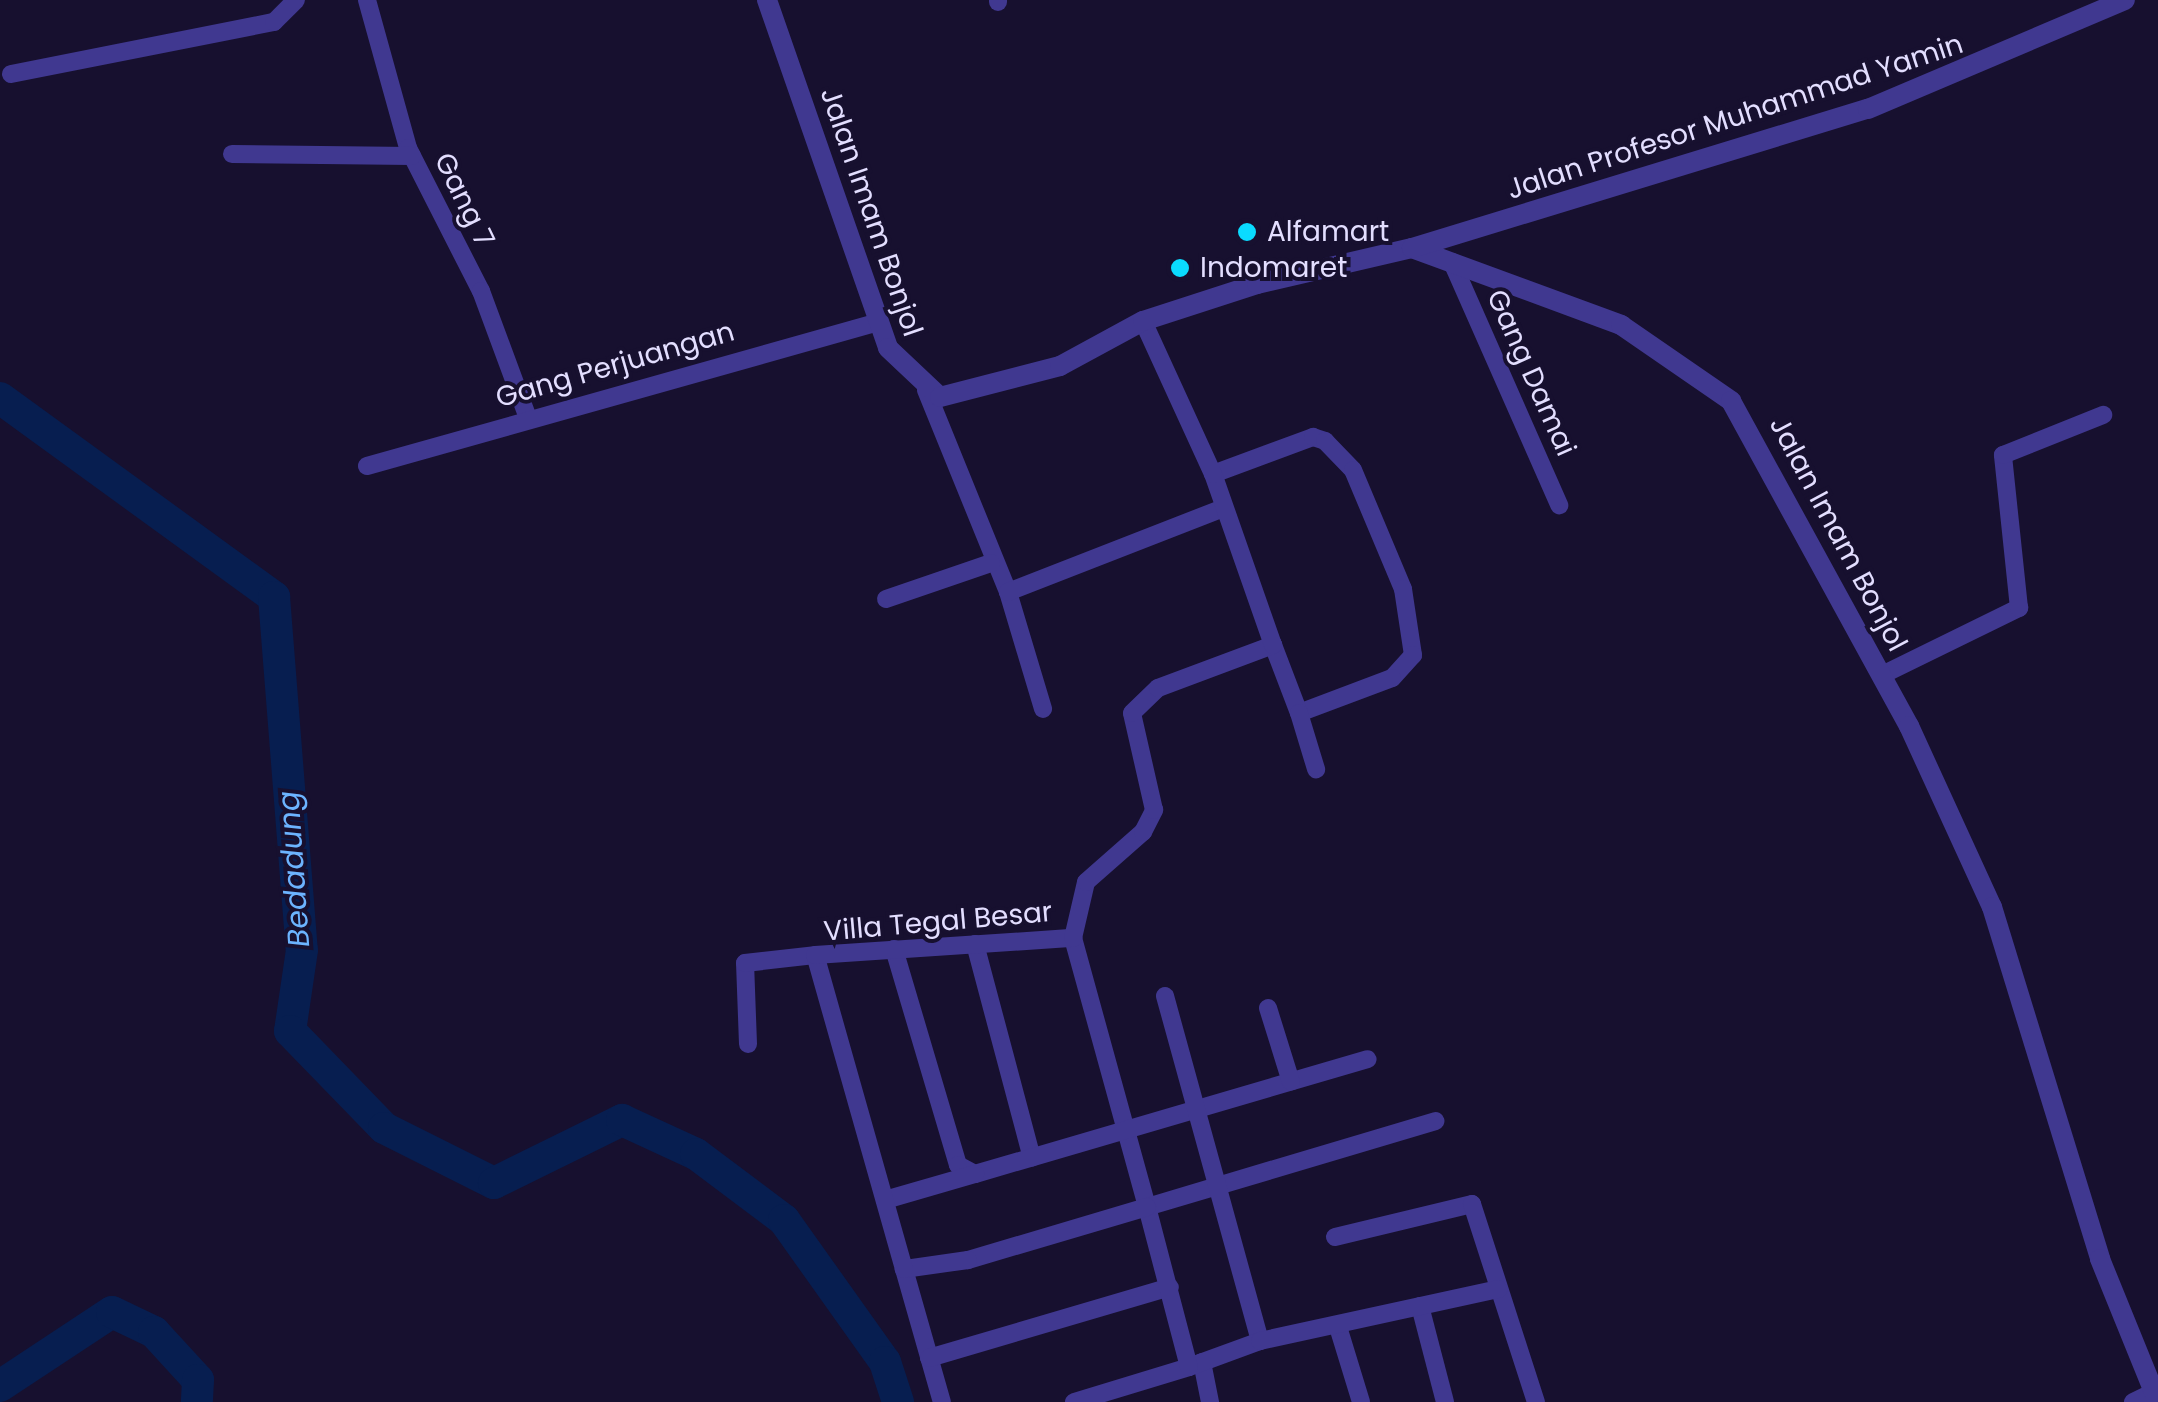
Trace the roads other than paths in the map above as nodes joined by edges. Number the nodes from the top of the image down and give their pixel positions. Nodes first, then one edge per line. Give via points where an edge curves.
1 (296, 0) edge
2 (367, 0) edge
3 (767, 0) edge
4 (2125, 0) edge
5 (11, 74) dead end
6 (232, 154) dead end
7 (412, 156) junction
8 (1412, 248) junction
9 (1452, 262) junction
10 (1143, 321) junction
11 (879, 322) junction
12 (926, 390) junction
13 (2103, 415) dead end
14 (528, 418) junction
15 (367, 466) dead end
16 (1213, 474) junction
17 (1559, 505) dead end
18 (1223, 508) junction
19 (991, 563) junction
20 (1008, 592) junction
21 (886, 599) dead end
22 (1273, 645) junction
23 (1882, 675) junction
24 (1043, 709) dead end
25 (1299, 712) junction
26 (1316, 768) dead end
27 (1073, 938) junction
28 (976, 944) junction
29 (894, 948) junction
30 (815, 955) junction
31 (1165, 996) dead end
32 (1268, 1008) dead end
33 (748, 1044) dead end
34 (1367, 1059) dead end
35 (1291, 1082) junction
36 (1198, 1110) junction
37 (1435, 1121) dead end
38 (1130, 1132) junction
39 (1032, 1158) junction
40 (975, 1174) junction
41 (1219, 1182) junction
42 (884, 1200) junction
43 (1147, 1207) junction
44 (1336, 1237) dead end
45 (904, 1269) junction
46 (1170, 1288) junction
47 (1498, 1289) junction
48 (1420, 1306) junction
49 (1339, 1330) junction
50 (1260, 1341) junction
51 (930, 1358) junction
52 (1196, 1364) junction
53 (2150, 1397) edge
54 (942, 1402) edge
55 (1074, 1402) edge
56 (1210, 1402) edge
57 (1361, 1402) edge
58 (1445, 1402) edge
59 (1536, 1402) edge

1 - 5 street via 274,22
2 - 7 street, Gang 7
3 - 11 street, Jalan Imam Bonjol
4 - 8 street, Jalan Profesor Muhammad Yamin via 1868,109
6 - 7 street
7 - 14 street, Gang 7 via 481,291
8 - 9 street, Jalan Imam Bonjol
8 - 10 street
9 - 17 street, Gang Damai
9 - 23 street, Jalan Imam Bonjol via 1620,324 1731,402
10 - 12 street via 1060,366 958,398
10 - 16 street
11 - 12 street, Jalan Imam Bonjol via 894,360
11 - 14 street, Gang Perjuangan
12 - 19 street
13 - 23 street via 2003,454 2019,608
14 - 15 street, Gang Perjuangan
16 - 18 street
16 - 25 street via 1313,437 1326,441 1353,470 1403,590 1413,637 1405,666
18 - 20 street
18 - 22 street
19 - 20 street
19 - 21 street
20 - 24 street
22 - 25 street
22 - 27 street, Villa Tegal Besar via 1141,700 1132,728 1154,810 1143,832 1086,882
23 - 53 street, Jalan Imam Bonjol via 1992,907 2100,1259
25 - 26 street
27 - 28 street, Villa Tegal Besar
27 - 38 street
28 - 29 street, Villa Tegal Besar
28 - 39 street
29 - 30 street, Villa Tegal Besar
29 - 40 street via 958,1165
30 - 33 street via 745,963
30 - 42 street, Villa Tegal Besar
31 - 36 street
32 - 35 street
34 - 35 street
35 - 36 street
36 - 38 street
36 - 41 street
37 - 41 street
38 - 39 street
38 - 43 street
39 - 40 street
40 - 42 street
41 - 43 street
41 - 50 street
42 - 45 street, Villa Tegal Besar
43 - 45 street
43 - 46 street
44 - 47 street via 1466,1201
45 - 51 street, Villa Tegal Besar
46 - 51 street
46 - 52 street
47 - 48 street
47 - 59 street
48 - 49 street
48 - 58 street
49 - 50 street
49 - 57 street
50 - 52 street
51 - 54 street, Villa Tegal Besar
52 - 55 street
52 - 56 street

